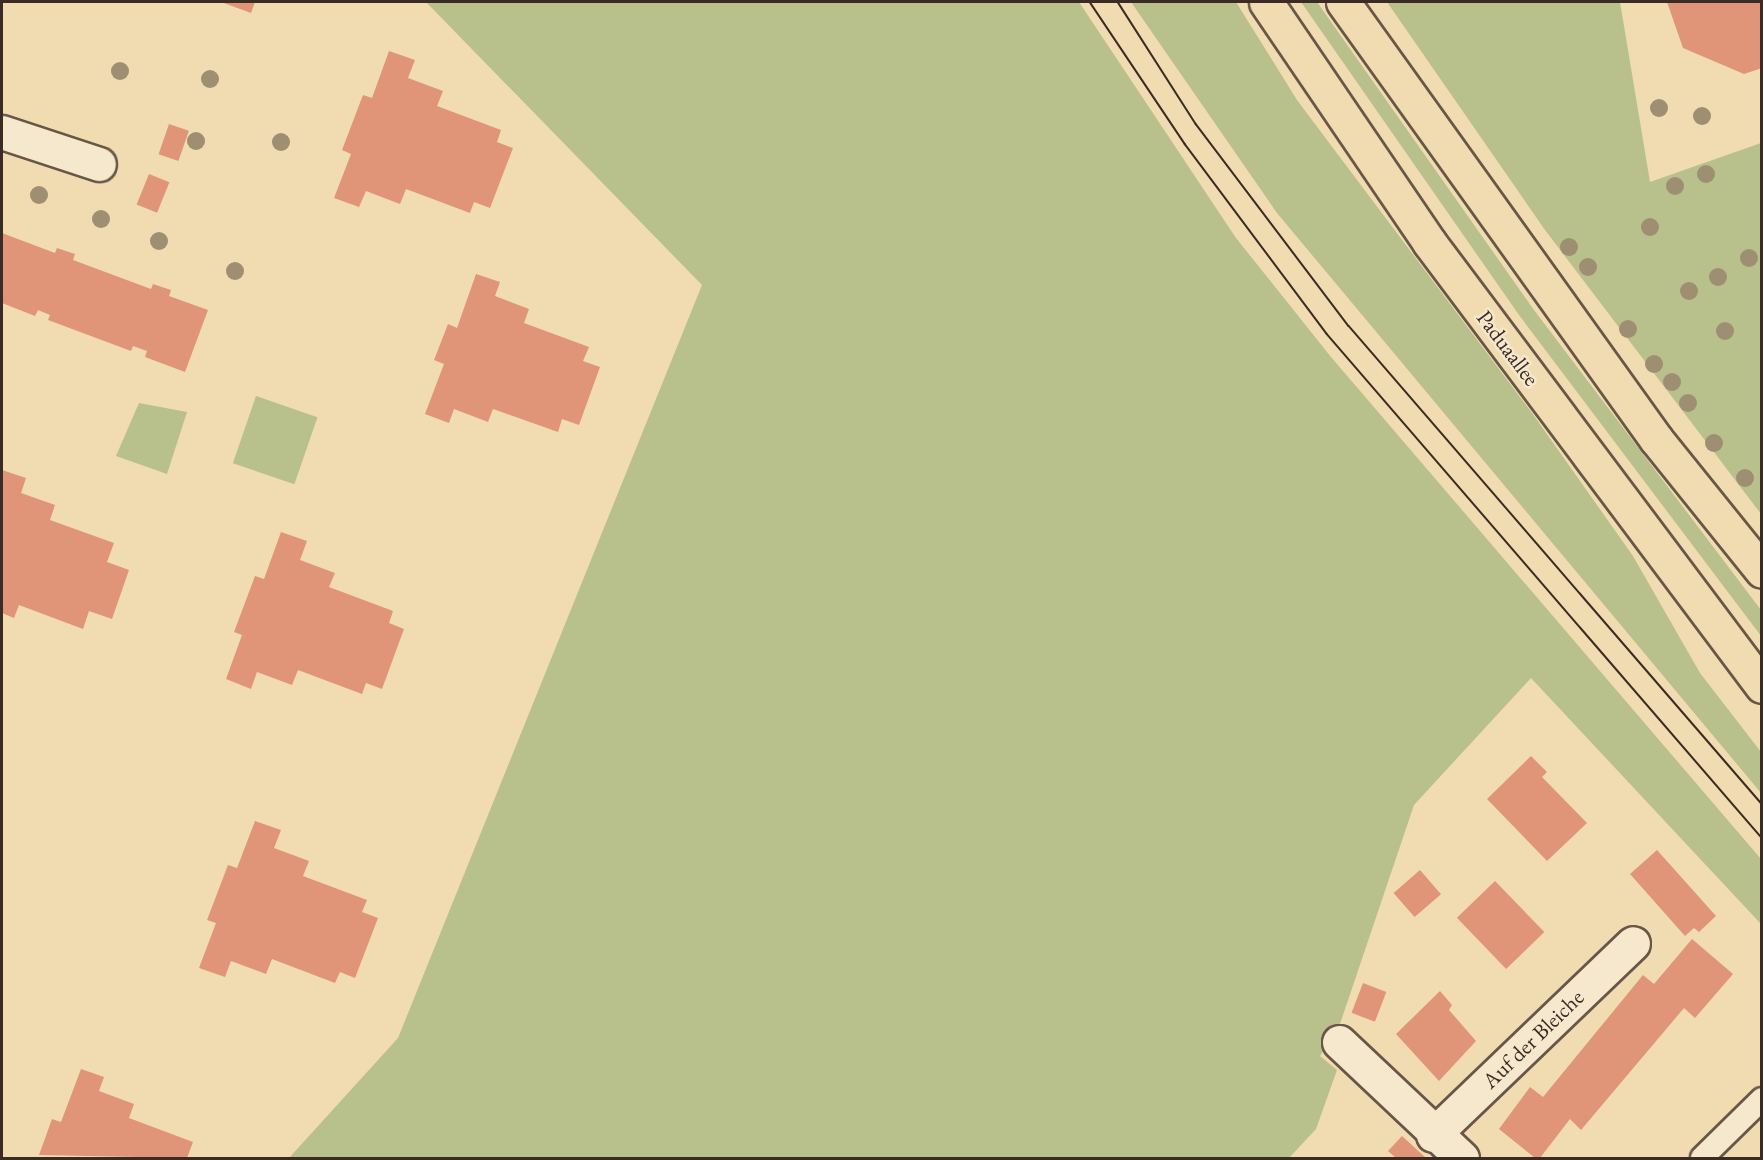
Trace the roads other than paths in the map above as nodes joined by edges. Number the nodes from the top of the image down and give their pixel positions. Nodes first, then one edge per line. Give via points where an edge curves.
1 (1266, 2) edge
2 (1343, 2) edge
3 (2, 132) edge
4 (99, 164) dead end
5 (1761, 571) edge
6 (1761, 686) edge
7 (1633, 943) dead end
8 (1339, 1042) dead end
9 (1761, 1099) edge
10 (1433, 1135) junction
11 (1462, 1158) edge
12 (1702, 1158) edge

1 - 6 highway, Paduaallee via 1430,242
2 - 5 highway via 1656,439
3 - 4 street
7 - 10 street, Auf der Bleiche
8 - 10 street
9 - 12 lane
10 - 11 street

